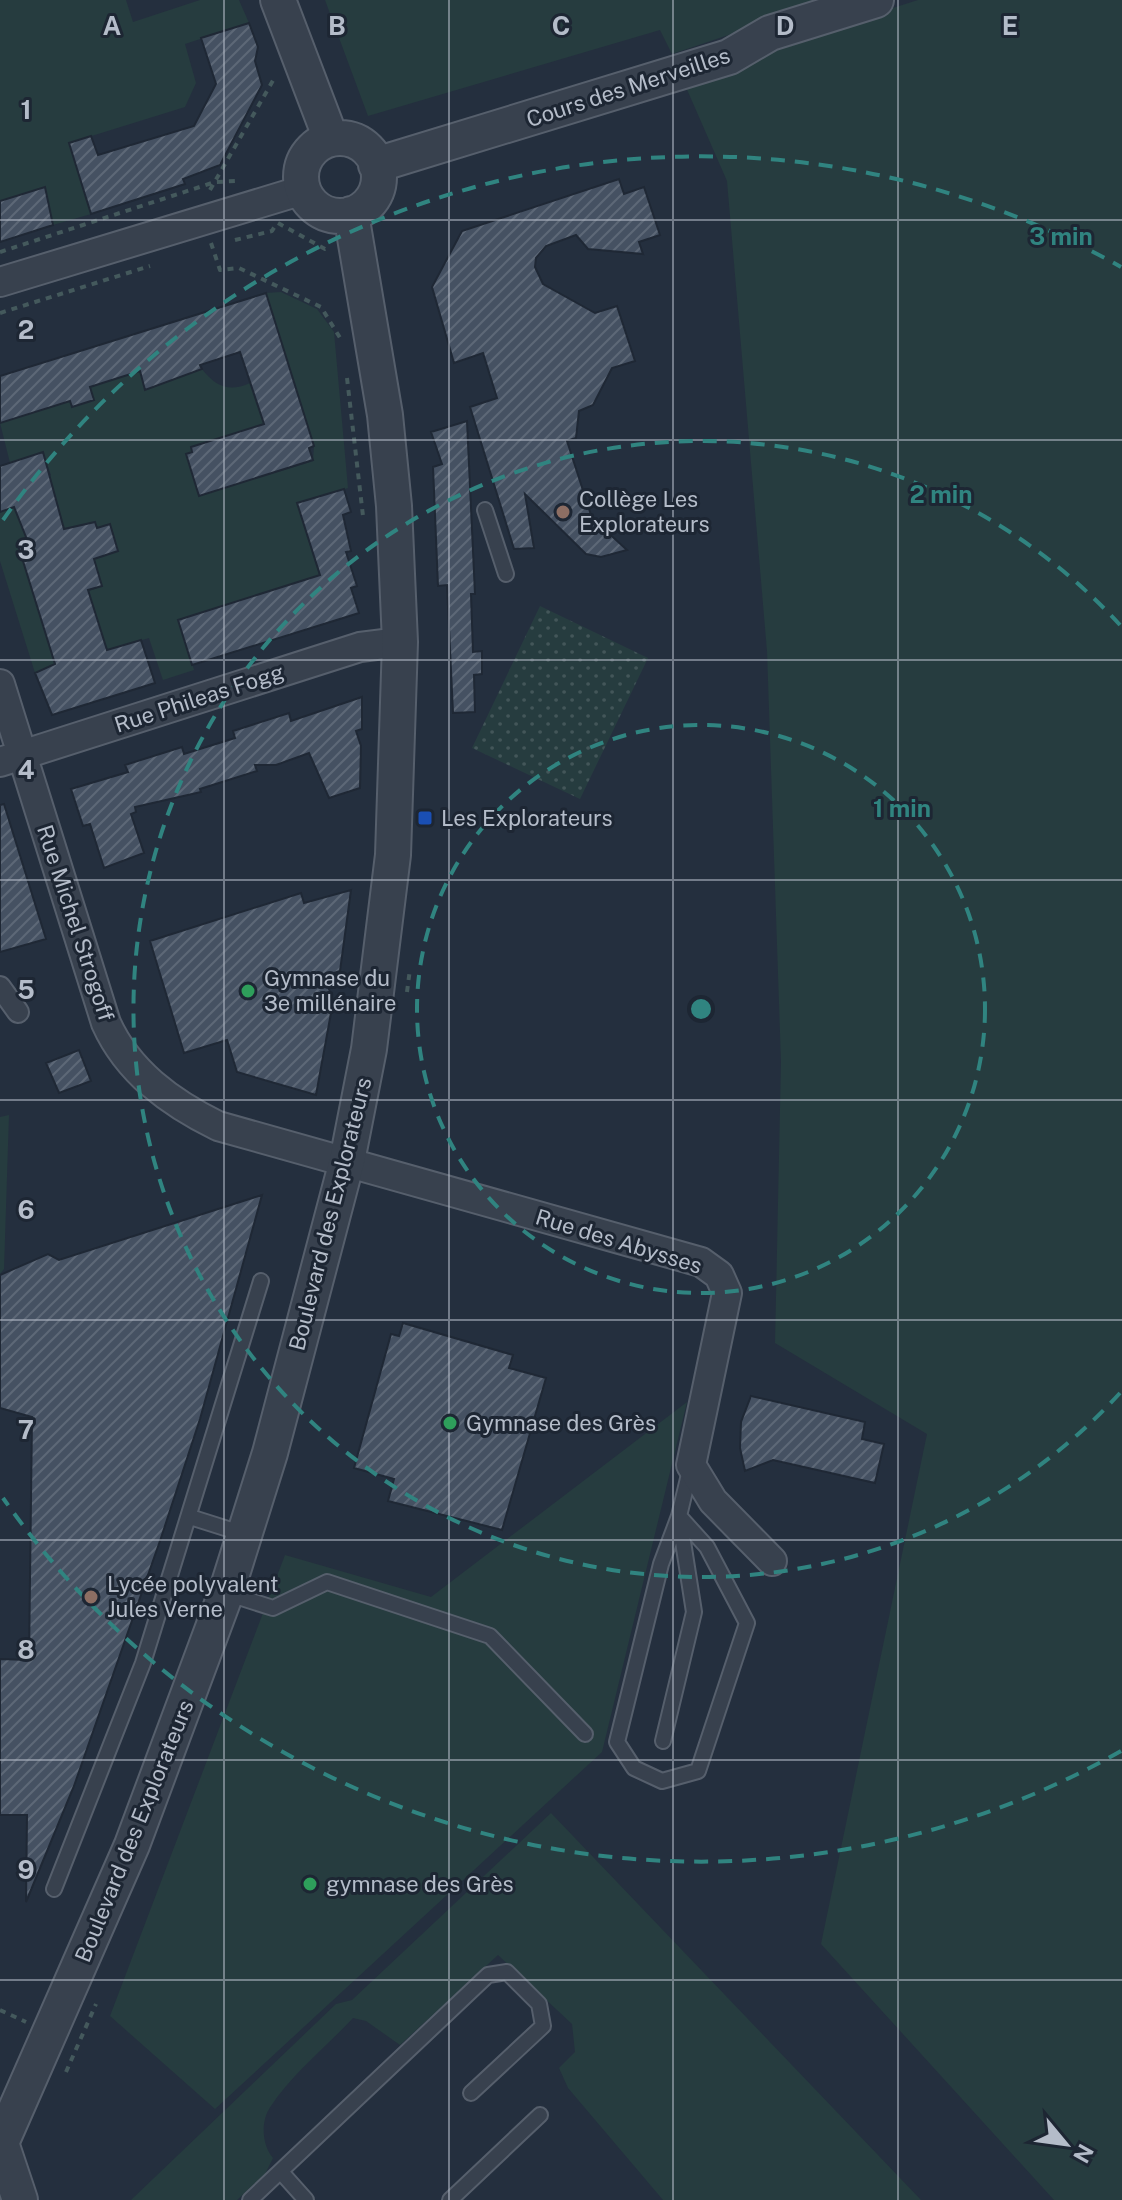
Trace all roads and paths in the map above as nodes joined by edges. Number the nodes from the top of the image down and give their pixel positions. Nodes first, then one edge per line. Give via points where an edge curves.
1 (278, 0) edge
2 (876, 0) edge
3 (278, 70) dead end
4 (331, 139) junction
5 (376, 165) junction
6 (215, 182) junction
7 (303, 190) junction
8 (272, 213) junction
9 (354, 228) junction
10 (208, 234) junction
11 (198, 250) dead end
12 (0, 252) edge
13 (157, 264) dead end
14 (0, 282) edge
15 (0, 313) edge
16 (343, 343) dead end
17 (347, 372) dead end
18 (485, 510) dead end
19 (364, 518) dead end
20 (506, 574) dead end
21 (400, 642) junction
22 (0, 684) edge
23 (11, 758) edge
24 (0, 987) edge
25 (18, 1012) dead end
26 (347, 1161) junction
27 (261, 1281) dead end
28 (691, 1465) junction
29 (679, 1516) junction
30 (190, 1517) junction
31 (244, 1535) junction
32 (772, 1561) dead end
33 (226, 1593) junction
34 (585, 1734) dead end
35 (663, 1741) dead end
36 (54, 1889) dead end
37 (78, 2049) dead end
38 (29, 2075) junction
39 (64, 2075) dead end
40 (471, 2093) dead end
41 (0, 2095) edge
42 (540, 2115) dead end
43 (1, 2141) edge
44 (281, 2172) junction
45 (20, 2200) edge
46 (250, 2200) edge
47 (306, 2200) edge
48 (450, 2200) edge

1 - 4 street
2 - 5 street, Cours des Merveilles via 770,33 729,57
3 - 6 path
4 - 5 street via 361,145
4 - 7 street via 305,160
5 - 9 street via 375,192
6 - 8 path via 258,185
6 - 10 path via 201,204
6 - 12 path
7 - 8 street
7 - 9 street via 322,212
8 - 9 path via 325,249
8 - 10 street
8 - 10 path via 272,231
9 - 21 street, Boulevard des Explorateurs via 385,415
10 - 11 path
10 - 14 street
10 - 16 path via 220,270 239,268 321,307
13 - 15 path
17 - 19 path
18 - 20 lane
21 - 23 street, Rue Phileas Fogg via 360,647
21 - 26 street, Boulevard des Explorateurs via 397,799 384,950
22 - 23 street, Rue Michel Strogoff
23 - 26 street, Rue Michel Strogoff via 106,1023 121,1050 175,1102 236,1133
24 - 25 street
26 - 28 street, Rue des Abysses via 701,1262 719,1275 727,1293
26 - 31 street, Boulevard des Explorateurs
27 - 30 lane
28 - 29 lane
28 - 32 street via 713,1501
29 - 29 lane via 661,1564 617,1742 634,1768 662,1781 698,1771 747,1623 707,1547
29 - 35 lane via 694,1612
30 - 31 lane
30 - 36 lane via 143,1663
31 - 33 street, Boulevard des Explorateurs
33 - 34 lane via 273,1608 327,1582 464,1625 490,1636
33 - 38 street, Boulevard des Explorateurs via 132,1845
37 - 39 path
38 - 41 street
38 - 43 street, Boulevard des Explorateurs
40 - 44 lane via 543,2026 539,2004 507,1972 488,1975
42 - 48 lane
43 - 45 street
44 - 46 lane
44 - 47 lane

